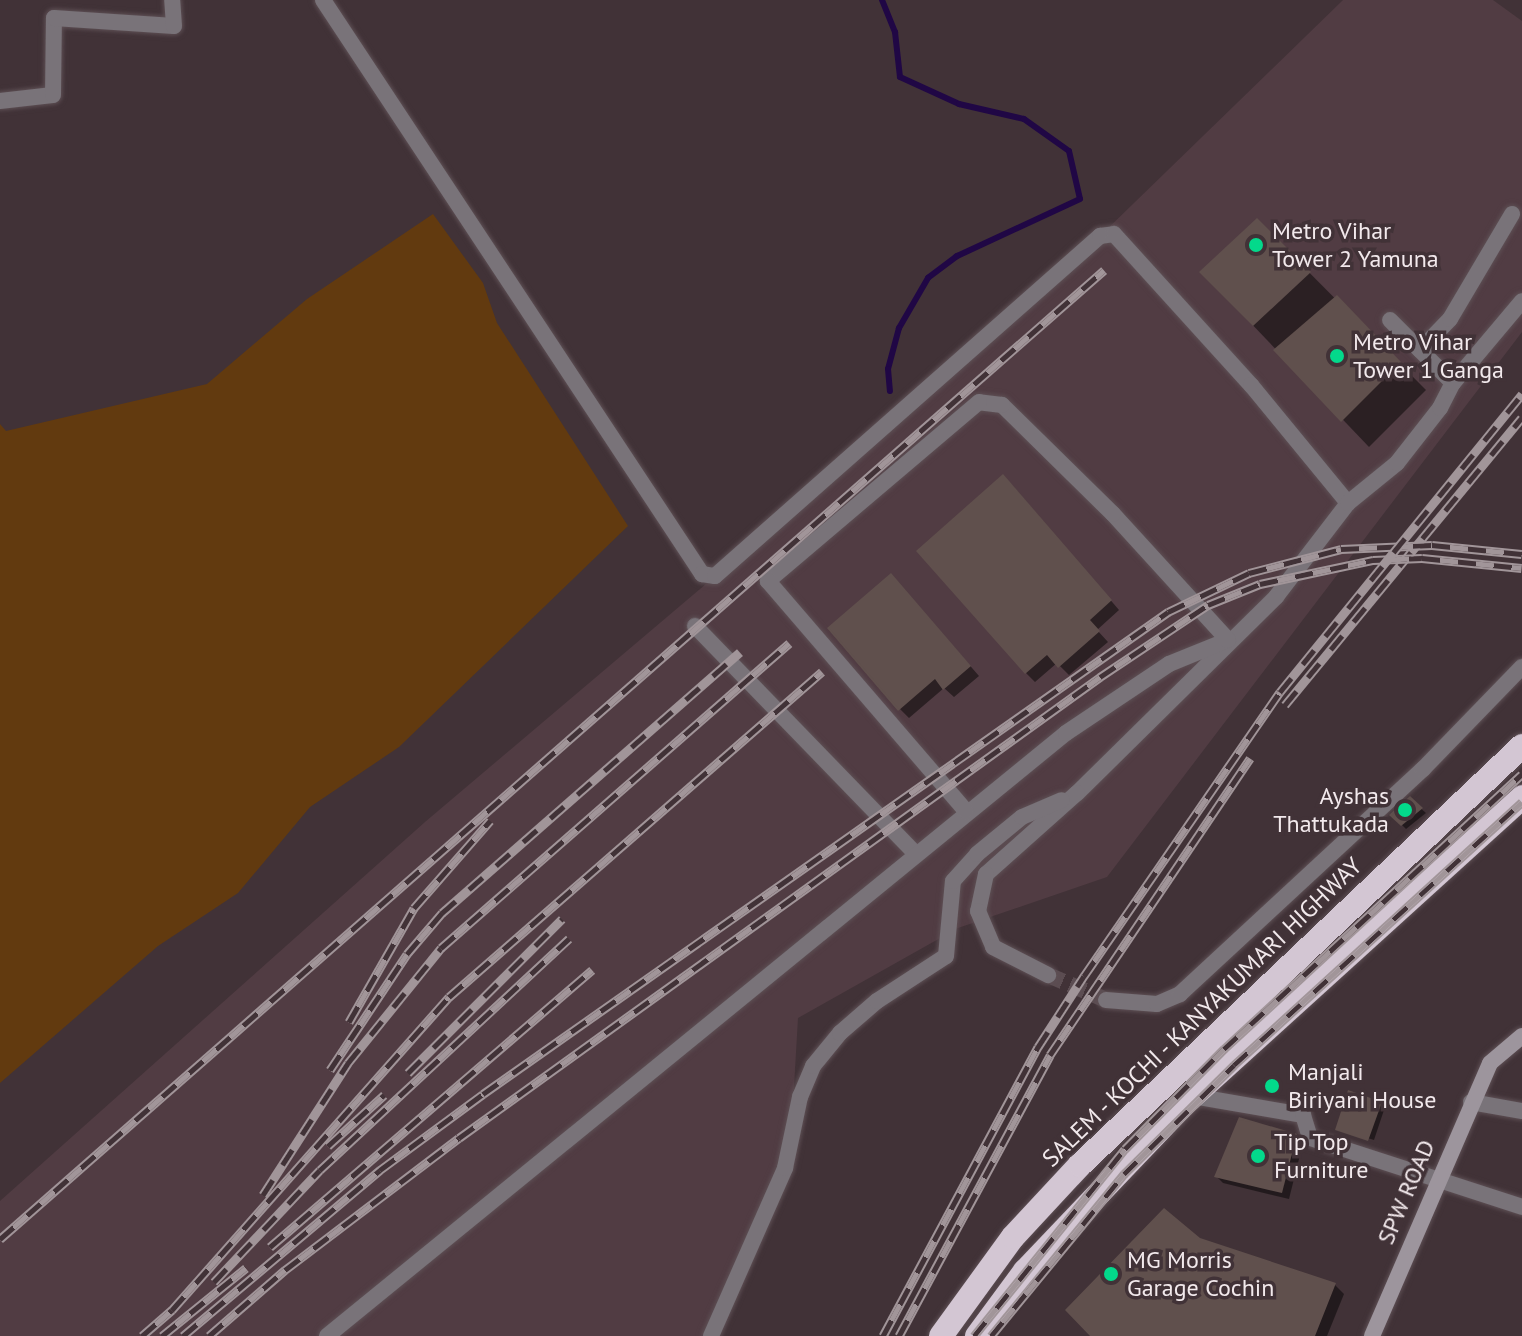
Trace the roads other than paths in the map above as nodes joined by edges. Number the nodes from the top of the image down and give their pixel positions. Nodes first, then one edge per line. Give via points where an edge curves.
1 (172, 0) edge
2 (323, 0) edge
3 (0, 101) edge
4 (1512, 214) dead end
5 (1522, 301) edge
6 (1390, 320) dead end
7 (1420, 350) junction
8 (1453, 383) junction
9 (1348, 503) junction
10 (695, 626) dead end
11 (1228, 640) junction
12 (1522, 667) edge
13 (1522, 746) edge
14 (1077, 793) junction
15 (1522, 797) edge
16 (966, 811) junction
17 (914, 852) junction
18 (1048, 975) tunnel mouth
19 (1106, 1000) tunnel mouth
20 (1522, 1036) edge
21 (1193, 1096) junction
22 (1471, 1102) junction
23 (1522, 1111) edge
24 (1434, 1183) junction
25 (1522, 1207) edge
26 (327, 1336) edge
27 (711, 1336) edge
28 (941, 1336) edge
29 (977, 1336) edge
30 (1372, 1336) edge

1 - 3 street via 174,26 54,18 53,95
2 - 9 street via 702,574 715,576 1100,236 1114,234 1251,385
4 - 7 street via 1450,319
5 - 8 street
6 - 7 street
7 - 8 street
8 - 9 street via 1397,463
9 - 11 street via 1276,597
10 - 17 street
11 - 14 street
11 - 16 street via 1169,664 1066,733
11 - 16 street via 1113,514 1002,405 979,402 768,581
12 - 19 street via 1423,769 1180,994 1157,1004
13 - 28 highway, SALEM - KOCHI - KANYAKUMARI HIGHWAY via 1080,1165 1013,1237
14 - 18 street via 986,874 980,891 978,911 993,947
14 - 27 street via 1022,817 977,854 953,881 946,956 877,1001 813,1066 800,1097 798,1127 785,1168
15 - 21 highway
16 - 17 street
17 - 26 street
20 - 22 street, SPW ROAD via 1490,1063
21 - 24 street via 1303,1115 1310,1138
21 - 29 highway via 1025,1271
22 - 23 street
22 - 24 street, SPW ROAD
24 - 25 street
24 - 30 street, SPW ROAD

